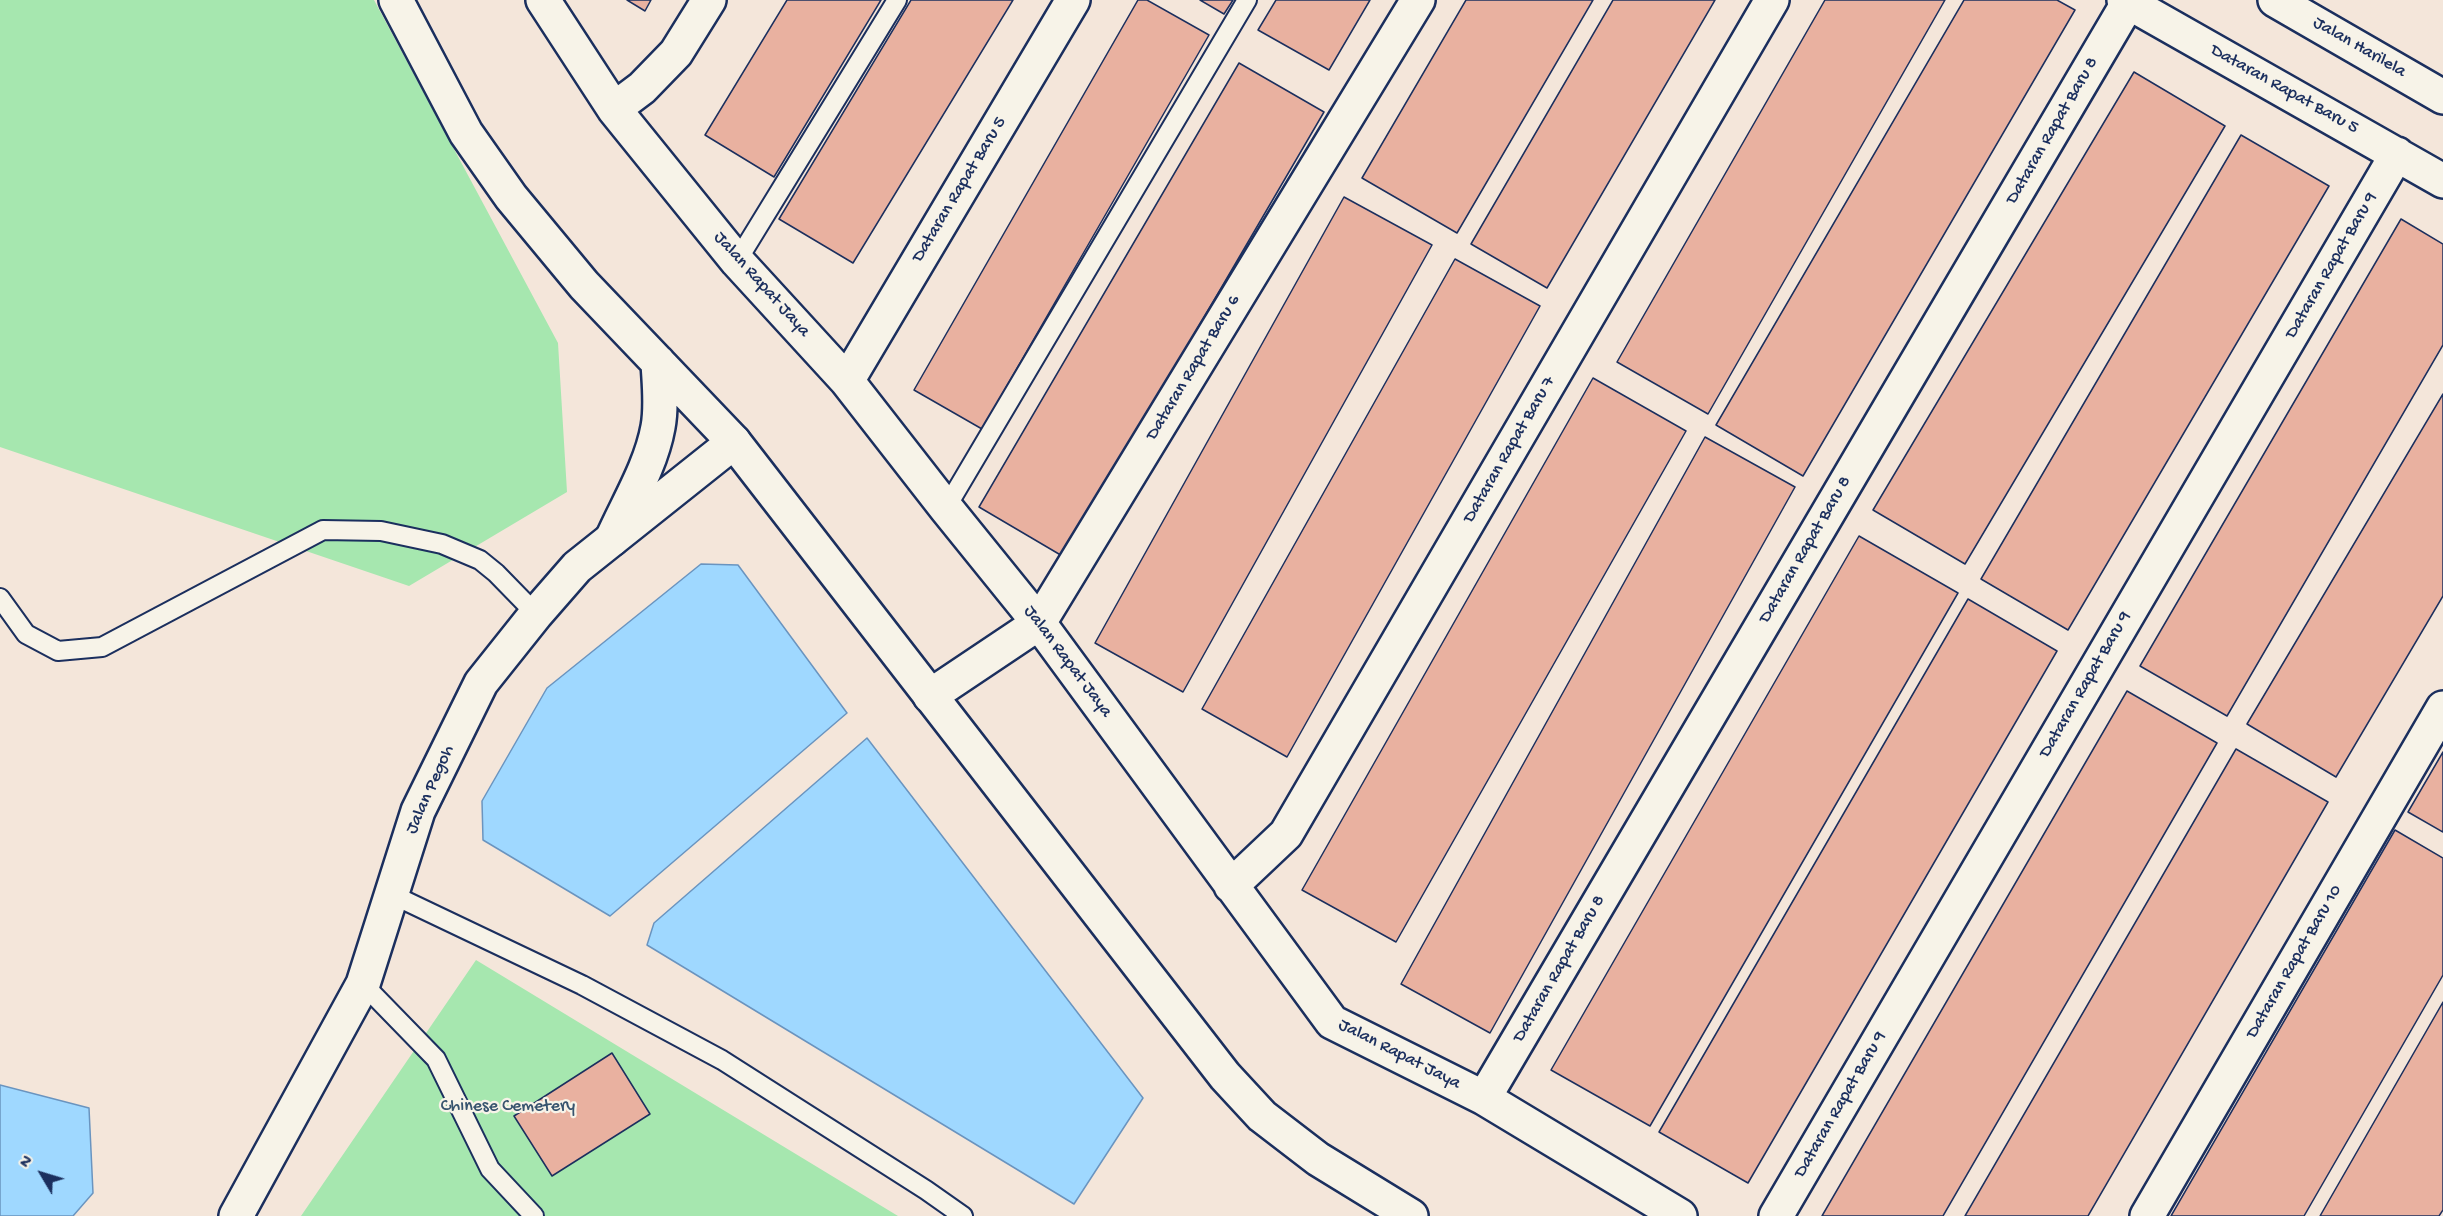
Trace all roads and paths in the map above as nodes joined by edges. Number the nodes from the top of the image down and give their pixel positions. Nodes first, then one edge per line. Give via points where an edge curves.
1 (396, 0) edge
2 (543, 0) edge
3 (710, 0) edge
4 (897, 0) edge
5 (1073, 0) edge
6 (1247, 0) edge
7 (1418, 0) edge
8 (1772, 0) edge
9 (2274, 0) edge
10 (2126, 1) edge
11 (2443, 97) edge
12 (614, 109) junction
13 (2397, 154) junction
14 (2443, 181) edge
15 (737, 261) junction
16 (658, 362) junction
17 (848, 381) junction
18 (734, 442) junction
19 (945, 508) junction
20 (612, 539) junction
21 (0, 598) edge
22 (536, 614) junction
23 (1039, 623) junction
24 (930, 696) junction
25 (2443, 708) edge
26 (1231, 886) junction
27 (391, 894) junction
28 (363, 984) junction
29 (1484, 1098) junction
30 (236, 1216) edge
31 (534, 1216) edge
32 (963, 1216) edge
33 (1411, 1216) edge
34 (1680, 1216) edge
35 (1776, 1216) edge
36 (2147, 1216) edge

1 - 16 street via 466,133 511,196 584,285
2 - 12 street, Jalan Rapat Jaya
3 - 12 street via 676,53 642,88
4 - 15 lane
5 - 17 street, Dataran Rapat Baru 5
6 - 19 lane
7 - 23 street, Dataran Rapat Baru 6
8 - 26 street, Dataran Rapat Baru 7 via 1286,834
9 - 11 street, Jalan Harilela
10 - 13 street, Dataran Rapat Baru 5
10 - 29 street, Dataran Rapat Baru 8
12 - 15 street, Jalan Rapat Jaya
13 - 14 street, Dataran Rapat Baru 5
13 - 35 street, Dataran Rapat Baru 9
15 - 17 street, Jalan Rapat Jaya
16 - 18 street
16 - 20 street via 660,408 651,454
17 - 19 street, Jalan Rapat Jaya
18 - 20 street, Jalan Pegoh
18 - 24 street
19 - 23 street, Jalan Rapat Jaya
20 - 22 street, Jalan Pegoh via 577,567
21 - 22 lane via 26,634 58,651 102,647 323,530 381,531 442,544 480,560
22 - 27 street, Jalan Pegoh via 481,683 418,811
23 - 24 street, Dataran Rapat Baru 6
23 - 26 street, Jalan Rapat Jaya
24 - 33 street via 1225,1076 1262,1116 1318,1159
25 - 36 street, Dataran Rapat Baru 10
26 - 29 street, Jalan Rapat Jaya via 1332,1022
27 - 28 street, Jalan Pegoh
27 - 32 lane via 582,985 722,1060
28 - 30 street, Jalan Pegoh
28 - 31 lane via 436,1059 490,1169
29 - 34 street, Jalan Rapat Jaya

